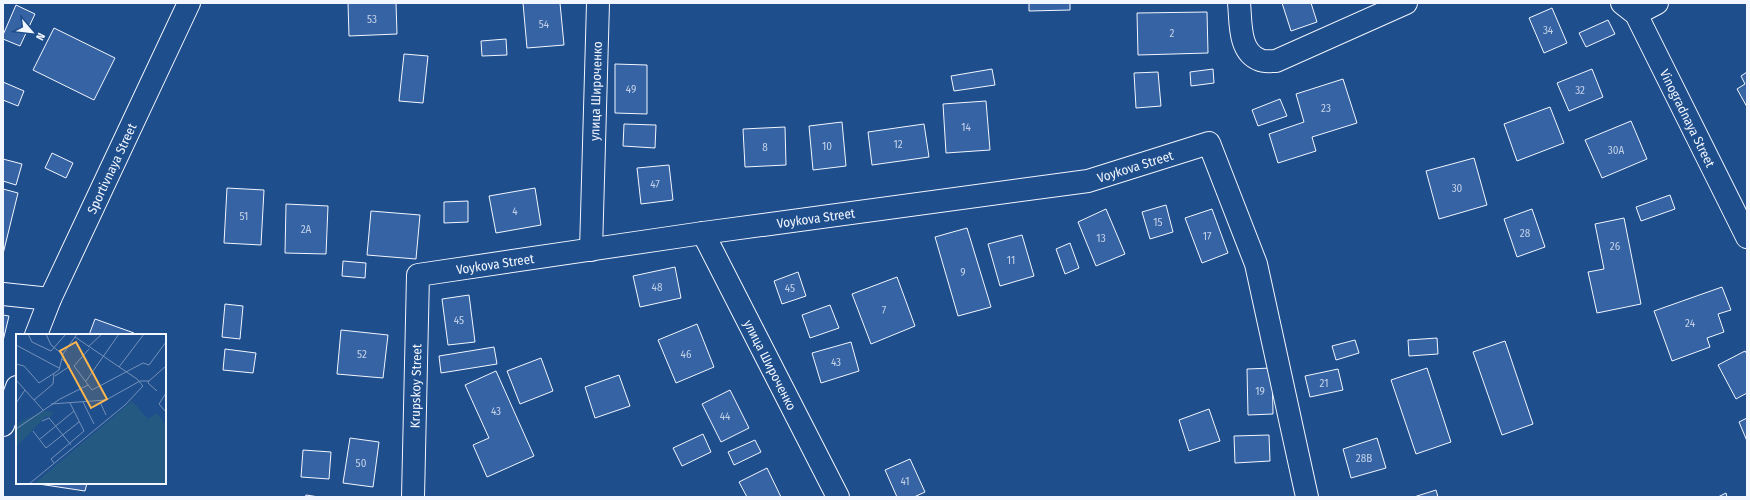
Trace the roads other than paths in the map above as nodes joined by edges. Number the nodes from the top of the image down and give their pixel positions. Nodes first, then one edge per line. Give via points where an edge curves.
1 (189, 3) edge
2 (598, 3) edge
3 (1239, 3) edge
4 (1406, 3) edge
5 (1657, 3) edge
6 (1629, 9) edge
7 (703, 233) junction
8 (1747, 237) edge
9 (591, 250) junction
10 (418, 275) joint
11 (3, 294) edge
12 (50, 299) junction
13 (36, 334) edge
14 (16, 390) edge
15 (3, 425) edge
16 (413, 497) edge
17 (838, 497) edge
18 (1307, 497) edge

1 - 12 street, Sportivnaya Street
2 - 9 street, улица Широченко
3 - 4 street via 1242,40 1249,52 1260,60 1276,61
5 - 6 street
6 - 8 street, Vinogradnaya Street
7 - 9 street, Voykova Street
7 - 17 street, улица Широченко
7 - 18 street, Voykova Street via 1088,181 1209,143 1256,264
9 - 10 street, Voykova Street
10 - 16 street, Krupskoy Street
11 - 12 street
12 - 13 street, Sportivnaya Street
14 - 15 street

